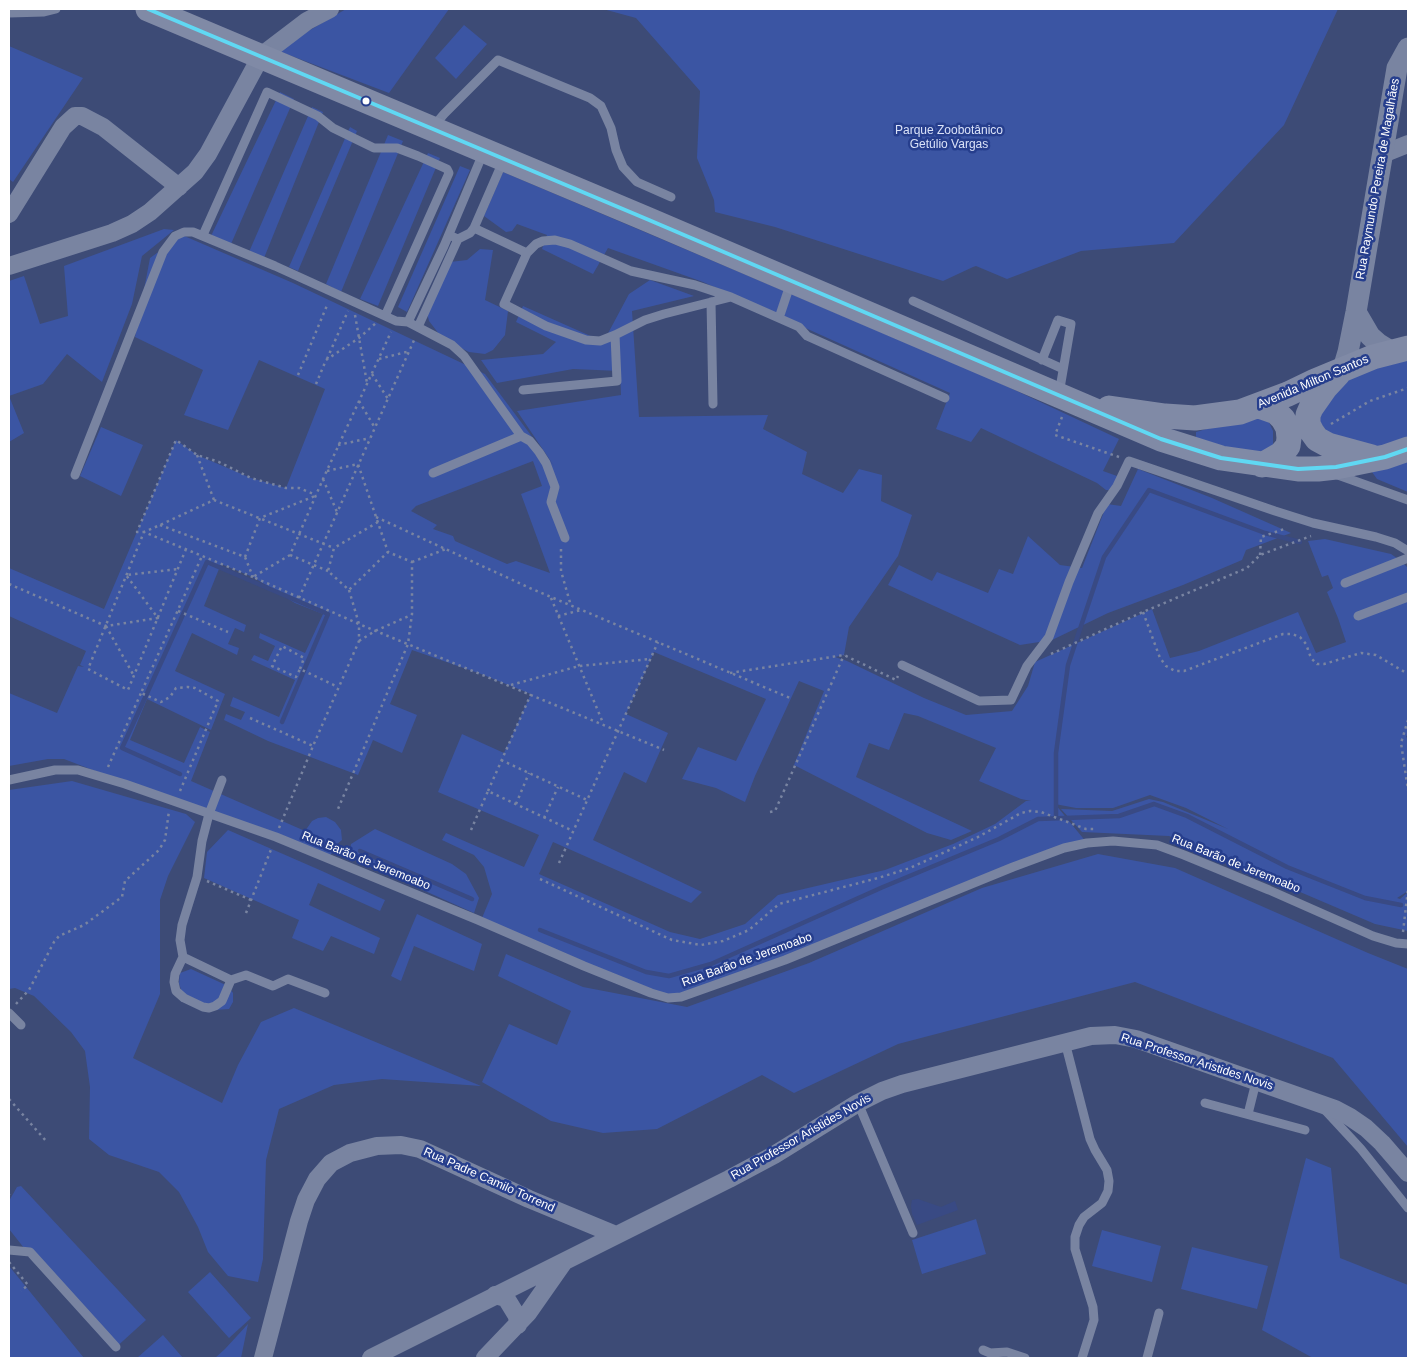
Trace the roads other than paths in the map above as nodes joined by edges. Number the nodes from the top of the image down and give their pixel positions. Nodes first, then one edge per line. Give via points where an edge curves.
1 (56, 9) edge
2 (330, 9) edge
3 (158, 11) edge
4 (9, 13) edge
5 (1408, 48) edge
6 (261, 56) junction
7 (432, 129) junction
8 (1408, 144) edge
9 (1383, 154) junction
10 (494, 155) junction
11 (179, 187) junction
12 (671, 197) dead end
13 (9, 214) edge
14 (474, 228) junction
15 (449, 235) junction
16 (203, 236) junction
17 (458, 239) junction
18 (527, 253) junction
19 (9, 266) edge
20 (792, 282) junction
21 (732, 297) junction
22 (913, 301) dead end
23 (711, 302) junction
24 (1356, 312) junction
25 (385, 316) junction
26 (779, 318) junction
27 (408, 322) junction
28 (419, 327) junction
29 (616, 335) junction
30 (1404, 350) edge
31 (1042, 360) junction
32 (1063, 369) junction
33 (1343, 369) junction
34 (523, 390) dead end
35 (944, 398) dead end
36 (1064, 399) junction
37 (714, 404) dead end
38 (1259, 406) junction
39 (1195, 418) junction
40 (521, 436) junction
41 (1408, 449) edge
42 (1192, 450) junction
43 (1376, 458) junction
44 (1262, 465) junction
45 (1318, 469) junction
46 (433, 472) dead end
47 (75, 475) dead end
48 (1408, 500) edge
49 (565, 538) road end
50 (1408, 551) edge
51 (1408, 558) edge
52 (1345, 583) dead end
53 (1408, 597) edge
54 (1358, 616) dead end
55 (902, 665) road end
56 (9, 780) edge
57 (222, 780) dead end
58 (209, 814) junction
59 (1408, 944) edge
60 (182, 957) junction
61 (231, 980) junction
62 (325, 993) dead end
63 (9, 1013) edge
64 (21, 1025) dead end
65 (1065, 1042) junction
66 (1256, 1082) junction
67 (1317, 1101) junction
68 (858, 1103) junction
69 (1205, 1103) dead end
70 (1248, 1114) junction
71 (1305, 1130) dead end
72 (1408, 1173) edge
73 (1408, 1208) edge
74 (913, 1233) dead end
75 (616, 1235) junction
76 (9, 1250) edge
77 (563, 1263) junction
78 (495, 1295) junction
79 (1159, 1313) dead end
80 (518, 1325) junction
81 (116, 1347) dead end
82 (983, 1350) dead end
83 (263, 1358) edge
84 (370, 1358) edge
85 (485, 1358) edge
86 (1025, 1358) edge
87 (1082, 1358) edge
88 (1147, 1358) edge

1 - 4 lane
2 - 6 street via 307,21
3 - 6 main road, Avenida Milton Santos
5 - 9 street, Rua Raymundo Pereira de Magalhães via 1397,68
6 - 7 main road, Avenida Milton Santos
6 - 11 street via 208,154
7 - 10 main road, Avenida Milton Santos
7 - 12 lane via 498,60 590,98 601,106 612,128 623,167 637,182
8 - 9 street
9 - 24 street, Rua Raymundo Pereira de Magalhães
10 - 14 lane
10 - 15 lane
10 - 20 main road, Avenida Milton Santos
11 - 13 street via 102,127 82,116 75,116 63,127
11 - 19 street via 132,224
14 - 17 lane
14 - 18 lane
15 - 17 lane
15 - 27 lane
16 - 25 lane
16 - 25 lane via 268,92 374,148 397,148 418,156 447,169 449,173
16 - 47 lane via 184,232 175,236 163,252
17 - 28 lane
18 - 21 lane via 536,244 555,240 631,271
18 - 29 lane via 504,304 546,326 586,340
20 - 26 lane
20 - 36 main road, Avenida Milton Santos
21 - 23 lane
21 - 26 lane
22 - 31 lane
23 - 29 lane via 645,320
23 - 37 lane
24 - 30 street via 1378,344
24 - 33 street, Rua Raymundo Pereira de Magalhães
25 - 27 lane
26 - 35 lane via 799,327 807,336
27 - 28 lane
28 - 40 lane via 452,345 464,356
29 - 34 lane via 617,381
30 - 33 main road, Avenida Milton Santos via 1373,357
31 - 32 lane
31 - 32 lane via 1058,320 1071,324
32 - 36 lane
33 - 38 main road, Avenida Milton Santos
33 - 43 main road via 1311,408 1308,424 1317,439 1328,445
36 - 39 main road, Avenida Milton Santos
36 - 42 main road, Avenida Milton Santos
38 - 39 main road, Avenida Milton Santos
38 - 44 main road via 1276,412 1283,419 1289,438 1288,446 1281,454
39 - 42 main road via 1188,429
40 - 46 lane
40 - 49 lane via 530,441 546,464 555,487 551,502
41 - 43 main road, Avenida Milton Santos
42 - 44 main road, Avenida Milton Santos
43 - 45 main road, Avenida Milton Santos
44 - 45 main road, Avenida Milton Santos
45 - 48 lane
50 - 55 lane via 1395,542 1313,523 1129,461 1098,513 1049,637 1027,666 1011,700 979,702
51 - 52 lane
53 - 54 lane
56 - 58 lane, Rua Barão de Jeremoabo via 55,770 78,770
57 - 58 lane
58 - 59 lane, Rua Barão de Jeremoabo via 276,837 668,998 681,997 785,960 1064,848 1113,841 1157,845 1373,936
58 - 60 lane via 197,876 182,925
60 - 61 lane
60 - 61 lane via 175,974 176,991 202,1007 209,1008 222,1001
61 - 62 lane via 246,975 273,986 288,979
63 - 64 lane
65 - 66 street, Rua Professor Aristides Novis via 1090,1036 1115,1035 1136,1039
65 - 68 street, Rua Professor Aristides Novis via 902,1084
65 - 87 lane via 1090,1139 1107,1170 1109,1181 1102,1203 1084,1217 1075,1237 1094,1320
66 - 67 street, Rua Professor Aristides Novis
66 - 70 lane
67 - 72 street, Rua Professor Aristides Novis via 1366,1128
67 - 73 lane via 1351,1137
68 - 74 lane
68 - 75 street, Rua Professor Aristides Novis via 774,1155
69 - 70 lane
70 - 71 lane
75 - 77 street, Rua Professor Aristides Novis
75 - 83 street, Rua Padre Camilo Torrend via 420,1149 401,1145 377,1146 350,1153 331,1163 317,1179 306,1200
76 - 81 lane via 30,1252
77 - 78 street, Rua Professor Aristides Novis
77 - 80 street
78 - 80 street via 506,1298 517,1316
78 - 84 street, Rua Professor Aristides Novis
79 - 88 lane
80 - 85 street
82 - 86 lane via 1008,1352

